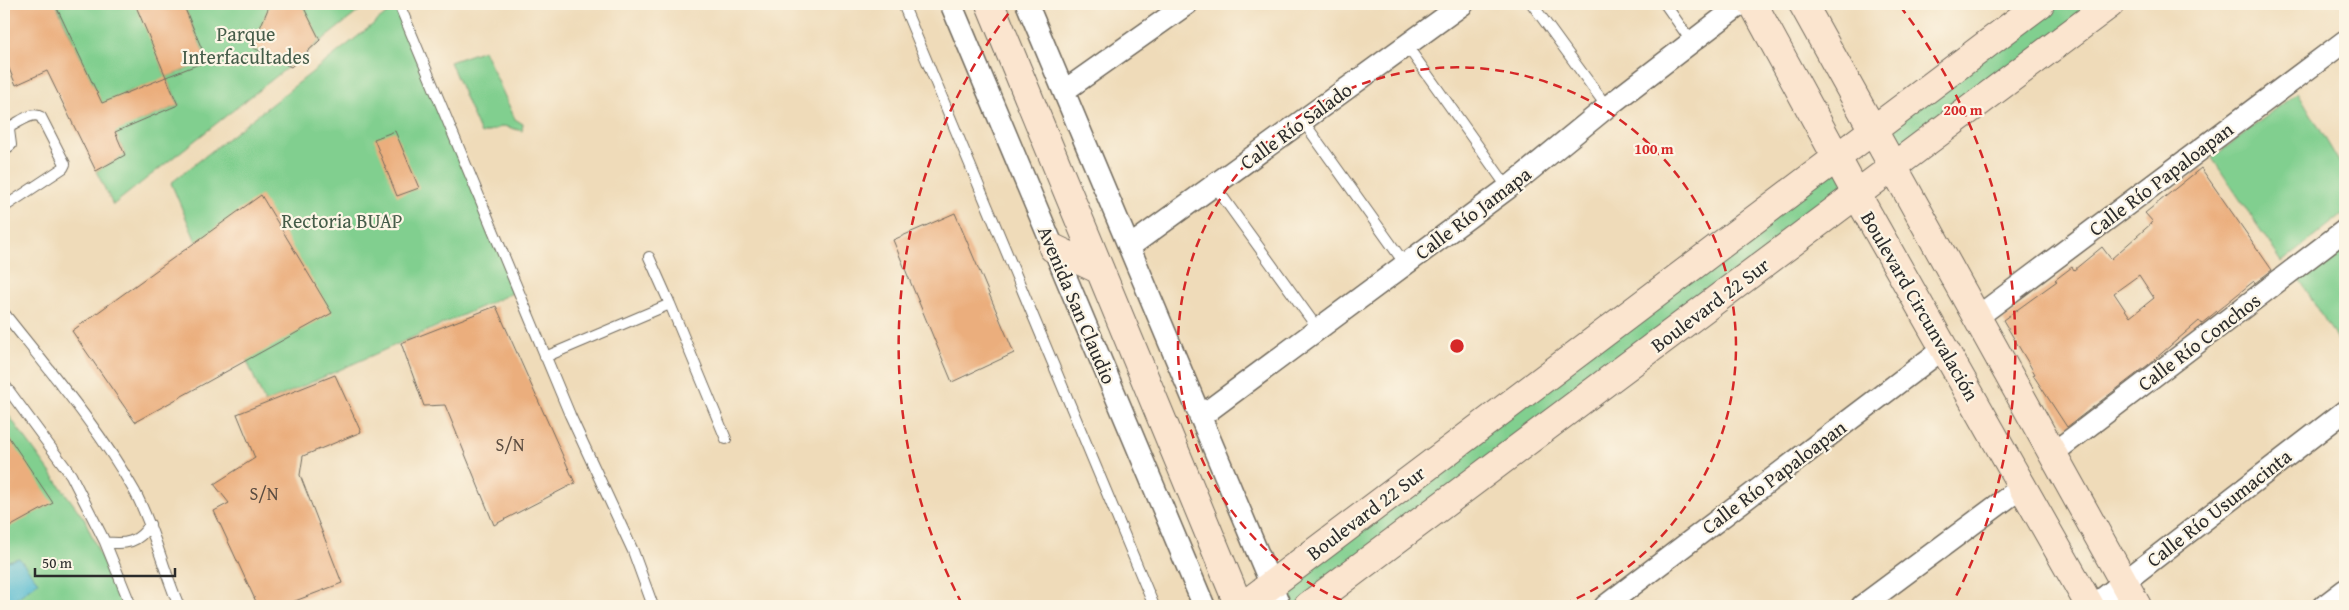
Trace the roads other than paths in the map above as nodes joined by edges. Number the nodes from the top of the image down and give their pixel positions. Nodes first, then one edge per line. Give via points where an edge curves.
1 (399, 4) edge
2 (903, 4) edge
3 (951, 4) edge
4 (990, 4) edge
5 (1027, 4) edge
6 (1186, 4) edge
7 (1463, 4) edge
8 (1532, 4) edge
9 (1665, 4) edge
10 (1741, 4) edge
11 (1753, 4) edge
12 (1803, 4) edge
13 (2040, 4) edge
14 (2110, 4) edge
15 (1691, 41) junction
16 (2345, 41) edge
17 (1407, 46) junction
18 (1064, 91) junction
19 (1607, 106) junction
20 (1303, 121) junction
21 (1873, 131) junction
22 (4, 150) edge
23 (1837, 157) junction
24 (1892, 167) junction
25 (1214, 185) junction
26 (1508, 188) junction
27 (1857, 195) junction
28 (4, 207) edge
29 (2345, 230) edge
30 (1129, 247) junction
31 (1053, 248) junction
32 (649, 257) dead end
33 (1405, 264) junction
34 (1100, 270) junction
35 (670, 304) junction
36 (4, 313) edge
37 (1976, 318) junction
38 (1318, 329) junction
39 (1944, 348) junction
40 (545, 357) junction
41 (4, 384) edge
42 (2345, 411) edge
43 (1200, 417) junction
44 (726, 439) dead end
45 (2052, 454) junction
46 (1416, 476) junction
47 (2022, 486) junction
48 (1439, 508) junction
49 (150, 524) junction
50 (105, 542) junction
51 (2123, 582) junction
52 (2345, 590) edge
53 (1275, 596) edge
54 (131, 606) edge
55 (179, 606) edge
56 (653, 606) edge
57 (1154, 606) edge
58 (1204, 606) edge
59 (1238, 606) edge
60 (1243, 606) edge
61 (1308, 606) edge
62 (1605, 606) edge
63 (1862, 606) edge
64 (2091, 606) edge
65 (2137, 606) edge
66 (2324, 606) edge

1 - 40 lane
2 - 57 lane
3 - 31 street, Avenida San Claudio
4 - 34 street, Avenida San Claudio
5 - 18 street
6 - 18 street
7 - 17 street, Calle Río Salado
8 - 19 lane
9 - 15 lane
10 - 15 street, Calle Río Jamapa
11 - 23 street, Boulevard Circunvalación
12 - 21 street, Boulevard Circunvalación
13 - 21 street, Boulevard 22 Sur
14 - 24 street, Boulevard 22 Sur
15 - 19 street, Calle Río Jamapa
16 - 37 street, Calle Río Papaloapan
17 - 20 street, Calle Río Salado
17 - 26 lane
18 - 30 street
19 - 26 street, Calle Río Jamapa
20 - 25 street, Calle Río Salado
20 - 33 lane
21 - 23 street, Boulevard 22 Sur
21 - 24 street, Boulevard Circunvalación
22 - 28 lane via 11,145 11,126 38,115 65,164
23 - 27 street, Boulevard Circunvalación
23 - 46 street, Boulevard 22 Sur
24 - 27 street, Boulevard 22 Sur
24 - 37 street, Boulevard Circunvalación
25 - 30 street, Calle Río Salado
25 - 38 lane
26 - 33 street, Calle Río Jamapa
27 - 39 street, Boulevard Circunvalación
27 - 48 street, Boulevard 22 Sur
29 - 45 street, Calle Río Conchos
30 - 43 street
31 - 34 street
31 - 58 street, Avenida San Claudio
32 - 35 lane
33 - 38 street, Calle Río Jamapa
34 - 59 street, Avenida San Claudio
35 - 40 lane
35 - 44 lane
36 - 49 lane via 94,430 135,492
37 - 45 street, Boulevard Circunvalación
38 - 43 street, Calle Río Jamapa
39 - 47 street, Boulevard Circunvalación
39 - 62 street, Calle Río Papaloapan
40 - 56 lane via 632,551
41 - 50 lane via 62,460
42 - 51 street, Calle Río Usumacinta
43 - 53 street
45 - 51 street, Boulevard Circunvalación
46 - 48 street
46 - 53 street, Boulevard 22 Sur
47 - 63 street
47 - 64 street, Boulevard Circunvalación
48 - 61 street, Boulevard 22 Sur
49 - 50 lane via 138,539 128,543
49 - 55 lane
50 - 54 lane
51 - 64 street, Calle Río Usumacinta
51 - 65 street, Boulevard Circunvalación
52 - 66 street
53 - 60 street, Boulevard 22 Sur

